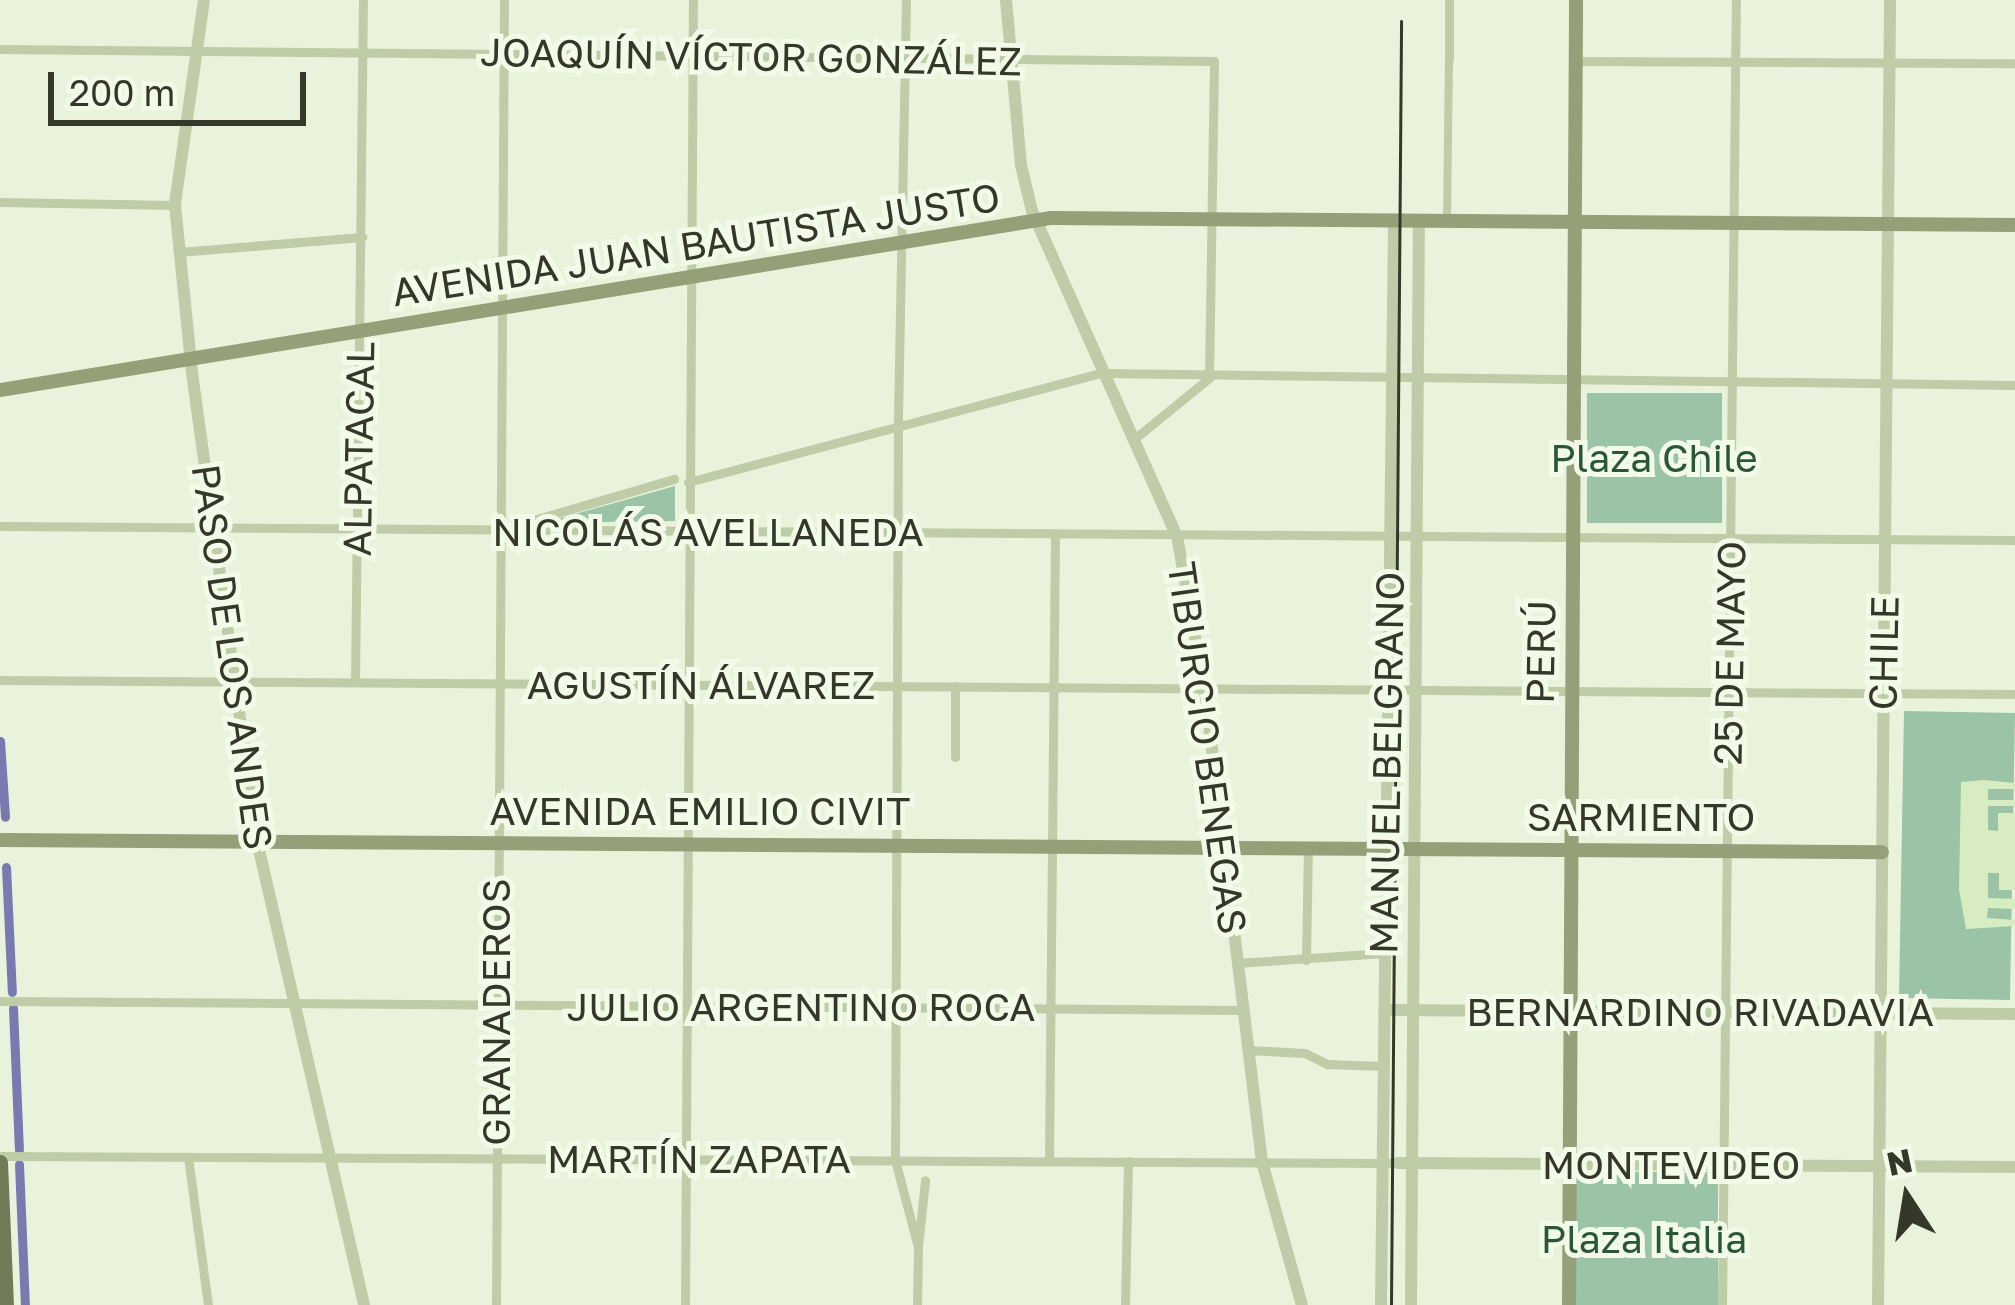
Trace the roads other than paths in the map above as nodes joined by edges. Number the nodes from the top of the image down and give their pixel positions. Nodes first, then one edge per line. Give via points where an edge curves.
1 (204, 0) edge
2 (364, 0) edge
3 (505, 0) edge
4 (693, 0) edge
5 (906, 0) edge
6 (1006, 0) edge
7 (1449, 0) edge
8 (1576, 0) edge
9 (1736, 0) edge
10 (1890, 0) edge
11 (0, 49) edge
12 (197, 51) junction
13 (363, 53) junction
14 (504, 54) junction
15 (692, 56) junction
16 (906, 58) junction
17 (1010, 59) junction
18 (1449, 59) joint
19 (1577, 61) junction
20 (1736, 62) junction
21 (1890, 63) junction
22 (2015, 64) edge
23 (0, 202) edge
24 (176, 205) junction
25 (1213, 220) junction
26 (1036, 221) junction
27 (1406, 221) junction
28 (1447, 221) junction
29 (1578, 222) junction
30 (1735, 224) junction
31 (1888, 224) junction
32 (2015, 225) edge
33 (362, 237) junction
34 (903, 246) junction
35 (179, 251) junction
36 (689, 280) junction
37 (501, 310) junction
38 (360, 332) junction
39 (190, 359) junction
40 (1101, 374) junction
41 (1209, 376) junction
42 (1404, 380) junction
43 (1576, 381) junction
44 (1733, 382) junction
45 (1887, 384) junction
46 (2015, 385) edge
47 (0, 390) edge
48 (898, 426) junction
49 (1133, 440) junction
50 (674, 479) dead end
51 (688, 482) junction
52 (540, 525) junction
53 (0, 526) edge
54 (212, 528) junction
55 (358, 529) junction
56 (498, 530) junction
57 (688, 532) junction
58 (899, 534) junction
59 (1055, 535) junction
60 (1177, 536) junction
61 (1390, 536) junction
62 (1417, 536) junction
63 (1575, 537) junction
64 (1731, 538) junction
65 (1885, 539) junction
66 (2015, 540) edge
67 (0, 680) edge
68 (236, 682) junction
69 (355, 682) junction
70 (496, 683) junction
71 (688, 685) junction
72 (900, 686) junction
73 (955, 686) junction
74 (1053, 687) junction
75 (1204, 688) junction
76 (1402, 689) junction
77 (1574, 691) junction
78 (1730, 692) junction
79 (1884, 693) junction
80 (2015, 694) edge
81 (955, 757) dead end
82 (0, 840) edge
83 (257, 842) junction
84 (498, 843) junction
85 (687, 844) junction
86 (899, 845) junction
87 (1052, 847) junction
88 (1222, 848) junction
89 (1308, 848) junction
90 (1400, 849) junction
91 (1572, 850) junction
92 (1728, 850) junction
93 (1882, 851) junction
94 (1385, 952) junction
95 (1306, 960) junction
96 (1237, 964) junction
97 (0, 1001) edge
98 (293, 1001) junction
99 (495, 1005) junction
100 (685, 1006) junction
101 (897, 1008) junction
102 (1050, 1009) junction
103 (1243, 1010) junction
104 (1384, 1010) junction
105 (1414, 1010) junction
106 (1571, 1011) junction
107 (1726, 1012) junction
108 (1880, 1013) junction
109 (2015, 1014) edge
110 (1248, 1050) junction
111 (1384, 1066) junction
112 (188, 1157) junction
113 (329, 1158) junction
114 (0, 1159) edge
115 (495, 1159) junction
116 (685, 1159) junction
117 (895, 1160) junction
118 (1048, 1161) junction
119 (1128, 1161) junction
120 (1262, 1162) junction
121 (1382, 1162) junction
122 (1398, 1163) joint
123 (1413, 1163) junction
124 (1570, 1164) junction
125 (1724, 1165) junction
126 (1879, 1166) junction
127 (2015, 1167) edge
128 (925, 1180) dead end
129 (918, 1246) junction
130 (6, 1305) edge
131 (208, 1305) edge
132 (364, 1305) edge
133 (496, 1305) edge
134 (685, 1305) edge
135 (917, 1305) edge
136 (1125, 1305) edge
137 (1302, 1305) edge
138 (1381, 1305) edge
139 (1411, 1305) edge
140 (1569, 1305) edge
141 (1722, 1305) edge
142 (1878, 1305) edge

1 - 12 street, PASO DE LOS ANDES
2 - 13 street, ALPATACAL
3 - 14 street, GRANADEROS
4 - 15 street
5 - 16 street
6 - 17 street, TIBURCIO BENEGAS
7 - 18 street
8 - 19 main road, PERÚ
9 - 20 street, 25 DE MAYO
10 - 21 street, CHILE
11 - 12 street, JOAQUÍN VÍCTOR GONZÁLEZ
12 - 13 street, JOAQUÍN VÍCTOR GONZÁLEZ
12 - 24 street, PASO DE LOS ANDES
13 - 14 street, JOAQUÍN VÍCTOR GONZÁLEZ
13 - 33 street, ALPATACAL
14 - 15 street, JOAQUÍN VÍCTOR GONZÁLEZ
14 - 37 street, GRANADEROS
15 - 16 street, JOAQUÍN VÍCTOR GONZÁLEZ
15 - 36 street
16 - 17 street, JOAQUÍN VÍCTOR GONZÁLEZ
16 - 34 street
17 - 25 street, JOAQUÍN VÍCTOR GONZÁLEZ via 1214,61
17 - 26 street, TIBURCIO BENEGAS
18 - 28 street
19 - 20 street
19 - 29 main road, PERÚ
20 - 21 street
20 - 30 street, 25 DE MAYO
21 - 22 street
21 - 31 street, CHILE
23 - 24 street
24 - 35 street, PASO DE LOS ANDES
25 - 26 main road, AVENIDA JUAN BAUTISTA JUSTO
25 - 27 main road, AVENIDA JUAN BAUTISTA JUSTO
25 - 41 street
26 - 34 main road, AVENIDA JUAN BAUTISTA JUSTO
26 - 40 street, TIBURCIO BENEGAS
27 - 28 main road, AVENIDA JUAN BAUTISTA JUSTO
27 - 42 street, MANUEL BELGRANO
27 - 42 street, MANUEL BELGRANO
28 - 29 main road, AVENIDA JUAN BAUTISTA JUSTO
29 - 30 main road, AVENIDA JUAN BAUTISTA JUSTO
29 - 43 main road, PERÚ
30 - 31 main road, AVENIDA JUAN BAUTISTA JUSTO
30 - 44 street, 25 DE MAYO
31 - 32 main road, AVENIDA JUAN BAUTISTA JUSTO
31 - 45 street, CHILE
33 - 35 street
33 - 38 street, ALPATACAL
34 - 36 main road, AVENIDA JUAN BAUTISTA JUSTO
34 - 48 street
35 - 39 street, PASO DE LOS ANDES
36 - 37 main road, AVENIDA JUAN BAUTISTA JUSTO
36 - 51 street
37 - 38 main road, AVENIDA JUAN BAUTISTA JUSTO
37 - 56 street, GRANADEROS
38 - 39 main road, AVENIDA JUAN BAUTISTA JUSTO
38 - 55 street, ALPATACAL
39 - 47 main road, AVENIDA JUAN BAUTISTA JUSTO
39 - 54 street, PASO DE LOS ANDES
40 - 41 street
40 - 48 street
40 - 49 street, TIBURCIO BENEGAS
41 - 42 street
41 - 49 street
42 - 43 street
42 - 61 street, MANUEL BELGRANO
42 - 62 street, MANUEL BELGRANO
43 - 44 street
43 - 63 main road, PERÚ
44 - 45 street
44 - 64 street, 25 DE MAYO
45 - 46 street
45 - 65 street, CHILE
48 - 51 street
48 - 58 street
49 - 60 street, TIBURCIO BENEGAS
50 - 52 street
51 - 57 street
52 - 56 street, NICOLÁS AVELLANEDA
52 - 57 street, NICOLÁS AVELLANEDA
53 - 54 street, NICOLÁS AVELLANEDA
54 - 55 street, NICOLÁS AVELLANEDA
54 - 68 street, PASO DE LOS ANDES
55 - 56 street, NICOLÁS AVELLANEDA
55 - 69 street, ALPATACAL
56 - 70 street, GRANADEROS
57 - 58 street, NICOLÁS AVELLANEDA
57 - 71 street
58 - 59 street, NICOLÁS AVELLANEDA
58 - 72 street
59 - 60 street, NICOLÁS AVELLANEDA
59 - 74 street
60 - 61 street, NICOLÁS AVELLANEDA
60 - 75 street, TIBURCIO BENEGAS
61 - 62 street, NICOLÁS AVELLANEDA
61 - 76 street, MANUEL BELGRANO
62 - 63 street, NICOLÁS AVELLANEDA
62 - 76 street, MANUEL BELGRANO
63 - 64 street, NICOLÁS AVELLANEDA
63 - 77 main road, PERÚ
64 - 65 street, NICOLÁS AVELLANEDA
64 - 78 street, 25 DE MAYO
65 - 66 street, NICOLÁS AVELLANEDA
65 - 79 street, CHILE
67 - 68 street, AGUSTÍN ÁLVAREZ
68 - 69 street, AGUSTÍN ÁLVAREZ
68 - 83 street, PASO DE LOS ANDES
69 - 70 street, AGUSTÍN ÁLVAREZ
70 - 71 street, AGUSTÍN ÁLVAREZ
70 - 84 street, GRANADEROS
71 - 72 street, AGUSTÍN ÁLVAREZ
71 - 85 street
72 - 73 street, AGUSTÍN ÁLVAREZ
72 - 86 street
73 - 74 street, AGUSTÍN ÁLVAREZ
73 - 81 street
74 - 75 street, AGUSTÍN ÁLVAREZ
74 - 87 street
75 - 76 street, AGUSTÍN ÁLVAREZ
75 - 88 street, TIBURCIO BENEGAS
76 - 77 street, AGUSTÍN ÁLVAREZ
76 - 90 street, MANUEL BELGRANO
76 - 90 street, MANUEL BELGRANO
77 - 78 street, AGUSTÍN ÁLVAREZ
77 - 91 main road, PERÚ
78 - 79 street, AGUSTÍN ÁLVAREZ
78 - 92 street, 25 DE MAYO
79 - 80 street, AGUSTÍN ÁLVAREZ
79 - 93 street, CHILE
82 - 83 main road, AVENIDA EMILIO CIVIT
83 - 84 main road, AVENIDA EMILIO CIVIT
83 - 98 street, PASO DE LOS ANDES
84 - 85 main road, AVENIDA EMILIO CIVIT
84 - 99 street, GRANADEROS
85 - 86 main road, AVENIDA EMILIO CIVIT
85 - 100 street
86 - 87 main road, AVENIDA EMILIO CIVIT
86 - 101 street
87 - 88 main road, AVENIDA EMILIO CIVIT
87 - 102 street
88 - 89 main road, AVENIDA EMILIO CIVIT
88 - 96 street, TIBURCIO BENEGAS
89 - 90 main road, AVENIDA EMILIO CIVIT
89 - 95 street
90 - 91 main road, SARMIENTO
90 - 94 street, MANUEL BELGRANO
90 - 105 street, MANUEL BELGRANO
91 - 92 main road, SARMIENTO
91 - 106 main road, PERÚ
92 - 93 main road, SARMIENTO
92 - 107 street, 25 DE MAYO
93 - 108 street, CHILE
94 - 95 street
94 - 104 street, MANUEL BELGRANO
95 - 96 street
96 - 103 street, TIBURCIO BENEGAS
97 - 98 street, JULIO ARGENTINO ROCA
98 - 99 street, JULIO ARGENTINO ROCA
98 - 113 street, PASO DE LOS ANDES
99 - 100 street, JULIO ARGENTINO ROCA
99 - 115 street, GRANADEROS
100 - 101 street, JULIO ARGENTINO ROCA
100 - 116 street
101 - 102 street, JULIO ARGENTINO ROCA
101 - 117 street
102 - 103 street, JULIO ARGENTINO ROCA
102 - 118 street
103 - 110 street, TIBURCIO BENEGAS
104 - 105 street, BERNARDINO RIVADAVIA
104 - 111 street, MANUEL BELGRANO
105 - 106 street, BERNARDINO RIVADAVIA
105 - 123 street, MANUEL BELGRANO
106 - 107 street, BERNARDINO RIVADAVIA
106 - 124 main road, PERÚ
107 - 108 street, BERNARDINO RIVADAVIA
107 - 125 street, 25 DE MAYO
108 - 109 street, BERNARDINO RIVADAVIA
108 - 126 street, CHILE
110 - 111 street
110 - 120 street, TIBURCIO BENEGAS
111 - 121 street, MANUEL BELGRANO
112 - 113 street, MARTÍN ZAPATA
112 - 114 street, MARTÍN ZAPATA
112 - 131 street
113 - 115 street, MARTÍN ZAPATA
113 - 132 street, PASO DE LOS ANDES
114 - 130 main road
115 - 116 street, MARTÍN ZAPATA
115 - 133 street, GRANADEROS
116 - 117 street, MARTÍN ZAPATA
116 - 134 street
117 - 118 street, MARTÍN ZAPATA
117 - 129 street
118 - 119 street, MARTÍN ZAPATA
119 - 120 street, MARTÍN ZAPATA
119 - 136 street
120 - 121 street, MARTÍN ZAPATA
120 - 137 street, TIBURCIO BENEGAS
121 - 122 street, MARTÍN ZAPATA
121 - 138 street, MANUEL BELGRANO
122 - 123 street, MONTEVIDEO
123 - 124 street, MONTEVIDEO
123 - 139 street, MANUEL BELGRANO
124 - 125 street, MONTEVIDEO
124 - 140 main road, PERÚ
125 - 126 street, MONTEVIDEO
125 - 141 street, 25 DE MAYO
126 - 127 street, MONTEVIDEO
126 - 142 street, CHILE
128 - 129 street
129 - 135 street

